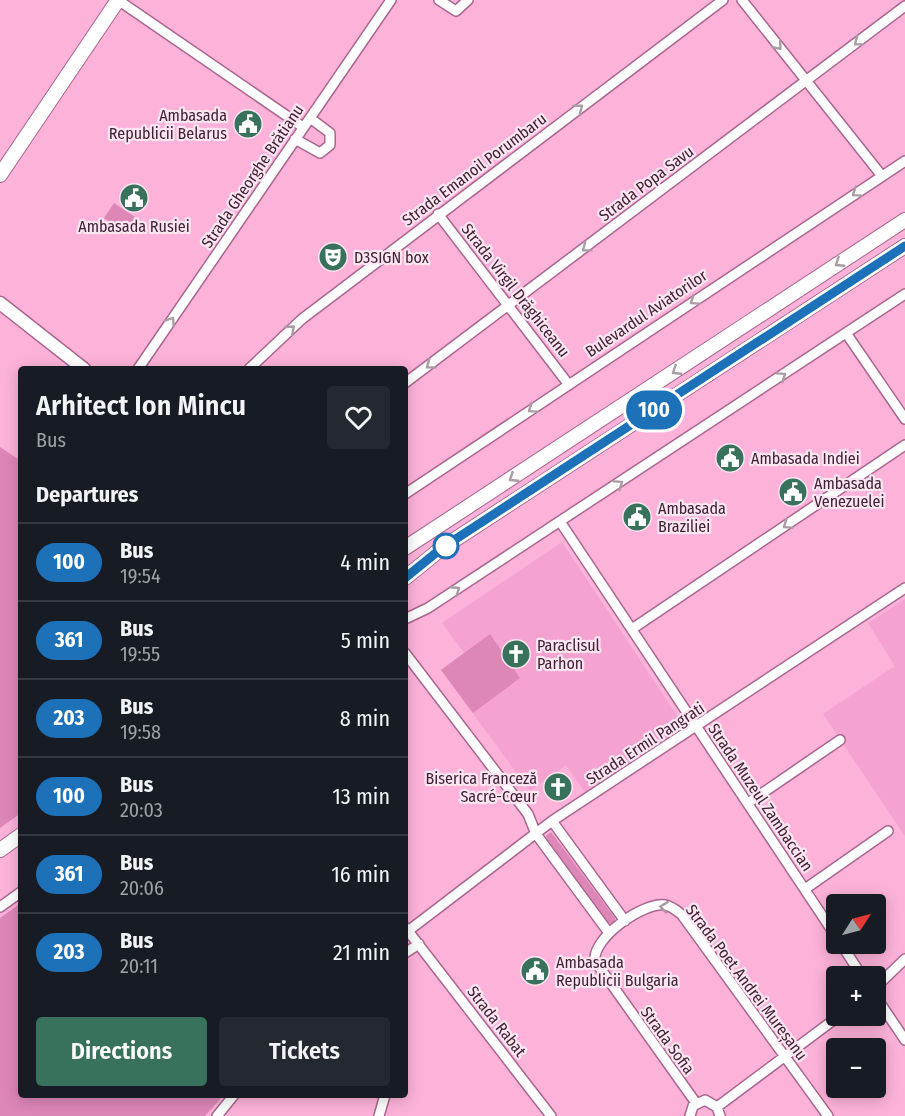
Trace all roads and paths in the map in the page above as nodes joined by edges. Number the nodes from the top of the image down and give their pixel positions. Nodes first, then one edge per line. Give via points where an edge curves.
1 (118, 0) edge
2 (391, 0) edge
3 (439, 0) edge
4 (468, 0) edge
5 (723, 0) edge
6 (741, 0) edge
7 (905, 6) edge
8 (806, 81) junction
9 (310, 118) junction
10 (303, 127) junction
11 (295, 139) junction
12 (905, 160) edge
13 (0, 175) edge
14 (882, 176) junction
15 (438, 214) junction
16 (905, 220) edge
17 (905, 246) edge
18 (905, 294) edge
19 (0, 303) edge
20 (509, 307) junction
21 (846, 333) junction
22 (80, 366) edge
23 (140, 366) edge
24 (252, 366) edge
25 (408, 381) edge
26 (569, 385) junction
27 (905, 419) edge
28 (905, 445) edge
29 (408, 492) edge
30 (561, 523) junction
31 (408, 546) edge
32 (408, 575) edge
33 (905, 588) edge
34 (408, 618) edge
35 (632, 629) junction
36 (408, 657) edge
37 (696, 727) junction
38 (840, 740) dead end
39 (748, 804) junction
40 (528, 814) junction
41 (552, 822) junction
42 (888, 831) dead end
43 (536, 834) junction
44 (18, 837) edge
45 (0, 850) edge
46 (805, 889) junction
47 (18, 894) edge
48 (0, 907) edge
49 (625, 921) junction
50 (826, 921) edge
51 (408, 928) edge
52 (408, 930) edge
53 (609, 933) junction
54 (419, 944) junction
55 (408, 951) edge
56 (905, 959) edge
57 (886, 977) edge
58 (886, 1012) edge
59 (826, 1026) edge
60 (905, 1040) edge
61 (785, 1057) junction
62 (232, 1098) edge
63 (384, 1098) edge
64 (696, 1103) junction
65 (719, 1112) edge
66 (217, 1116) edge
67 (379, 1116) edge
68 (551, 1116) edge
69 (690, 1116) edge
70 (828, 1116) edge

1 - 10 street
1 - 13 main road
2 - 9 street, Strada Gheorghe Brătianu
3 - 4 street via 456,11
15 -> 5 street, Strada Emanoil Porumbaru
6 -> 8 street
7 -> 8 street, Strada Popa Savu
8 - 14 street
8 -> 20 street, Strada Popa Savu
9 - 10 street, Strada Gheorghe Brătianu
9 - 11 street via 330,133 330,145 320,153
10 - 11 street, Strada Gheorghe Brătianu
23 -> 11 street, Strada Gheorghe Brătianu
12 - 14 street, Bulevardul Aviatorilor
14 -> 26 street, Bulevardul Aviatorilor
15 - 20 street, Strada Virgil Drăghiceanu
24 -> 15 street, Strada Emanoil Porumbaru via 302,319
16 -> 31 main road
17 - 32 main road
18 - 21 street
19 - 22 main road
20 -> 25 street, Strada Popa Savu
20 - 26 street, Strada Virgil Drăghiceanu
21 - 27 street
30 -> 21 street
26 -> 29 street, Bulevardul Aviatorilor
28 -> 35 street
34 -> 30 street
30 - 35 street, Strada Muzeul Zambaccian
33 - 37 street, Strada Ermil Pangrati
35 - 37 street, Strada Muzeul Zambaccian
36 - 40 street
37 - 39 street, Strada Muzeul Zambaccian
37 - 41 street, Strada Ermil Pangrati
38 - 39 street
39 - 46 street, Strada Muzeul Zambaccian
40 - 41 street via 539,821
40 - 43 street
41 - 43 street, Strada Ermil Pangrati
41 - 49 street
42 - 46 street
43 - 51 street, Strada Ermil Pangrati
43 - 53 street
44 - 45 main road
46 - 50 street, Strada Muzeul Zambaccian
47 - 48 street
49 - 53 street, Strada Poet Andrei Mureșanu
61 -> 49 street, Strada Poet Andrei Mureșanu via 674,908 656,906
52 - 54 street, Strada Rabat
53 - 64 street, Strada Sofia via 596,950 597,967
54 - 55 street
54 - 68 street, Strada Rabat
56 - 57 street
58 - 60 street
59 - 61 street
61 - 65 street
61 - 70 street, Strada Poet Andrei Mureșanu
62 - 66 street
63 - 67 street
64 - 65 street via 710,1101
64 - 69 street

